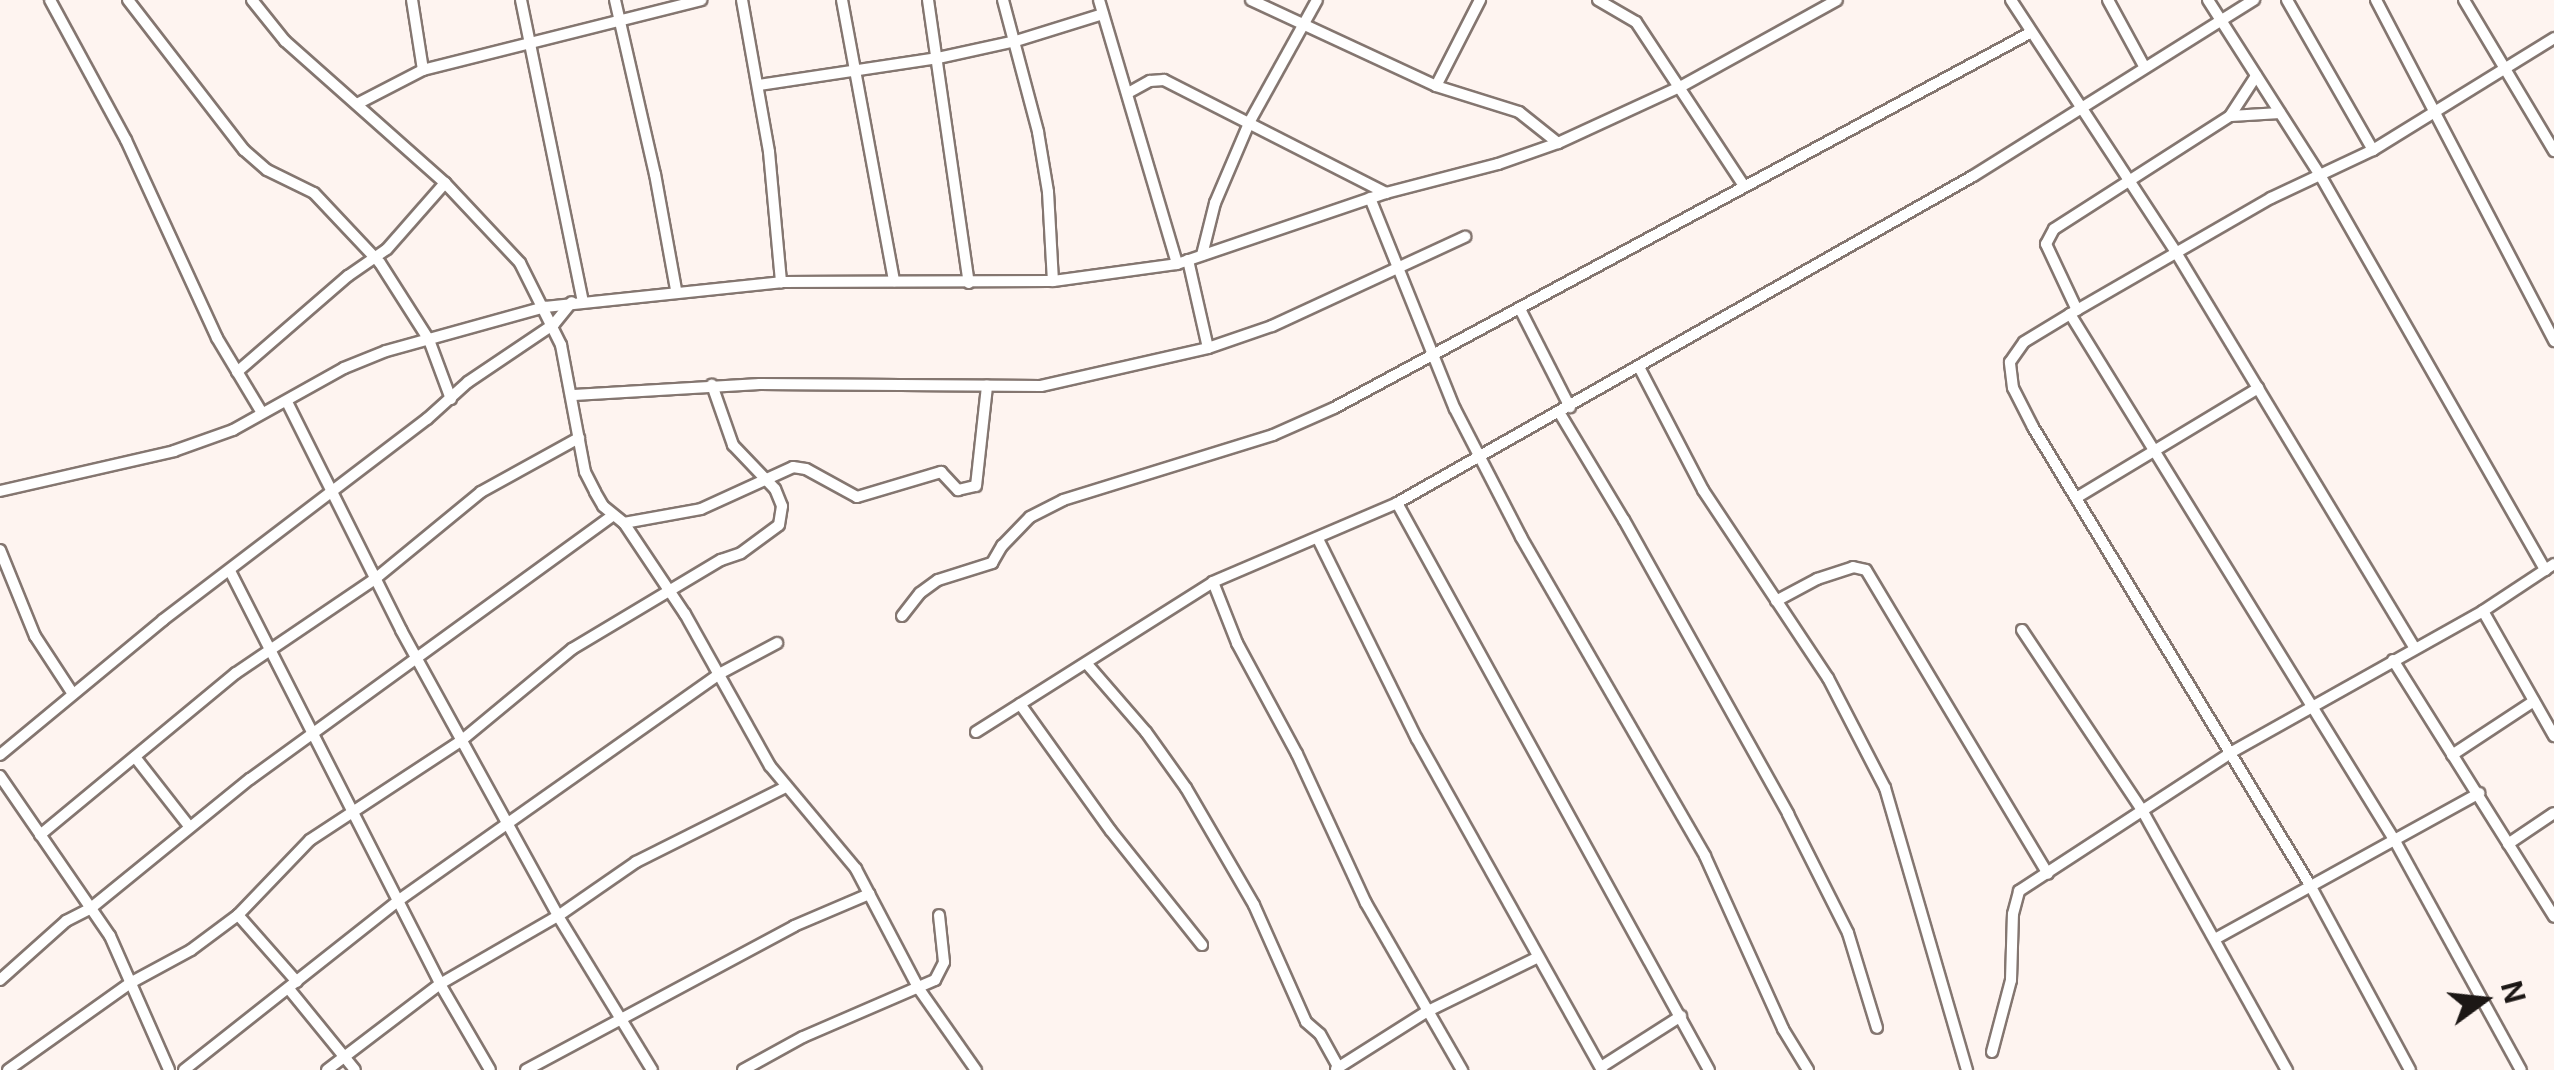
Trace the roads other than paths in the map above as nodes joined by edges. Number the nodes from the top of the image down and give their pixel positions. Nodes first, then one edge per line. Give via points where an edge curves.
1 (50, 0) edge
2 (128, 0) edge
3 (252, 0) edge
4 (412, 0) edge
5 (522, 0) edge
6 (614, 0) edge
7 (702, 0) edge
8 (742, 0) edge
9 (842, 0) edge
10 (928, 0) edge
11 (1003, 0) edge
12 (1099, 0) edge
13 (1251, 0) edge
14 (1318, 0) edge
15 (1480, 0) edge
16 (1598, 0) edge
17 (1837, 0) edge
18 (2011, 0) edge
19 (2108, 0) edge
20 (2208, 0) edge
21 (2254, 0) edge
22 (2287, 0) edge
23 (2376, 0) edge
24 (2464, 0) edge
25 (1104, 14) junction
26 (618, 20) junction
27 (2219, 21) junction
28 (1302, 24) junction
29 (2030, 33) junction
30 (2554, 38) edge
31 (1016, 41) junction
32 (529, 44) junction
33 (938, 58) junction
34 (854, 68) junction
35 (2146, 68) junction
36 (2506, 68) junction
37 (423, 70) junction
38 (2256, 76) junction
39 (759, 84) junction
40 (1436, 86) junction
41 (1682, 86) junction
42 (1128, 93) junction
43 (357, 104) junction
44 (2082, 110) junction
45 (2434, 112) junction
46 (2280, 114) junction
47 (2230, 116) junction
48 (1250, 122) junction
49 (1558, 143) junction
50 (2373, 150) junction
51 (2554, 151) edge
52 (2320, 175) junction
53 (2130, 180) junction
54 (445, 184) junction
55 (1744, 186) junction
56 (1386, 192) junction
57 (1370, 198) junction
58 (1465, 236) dead end
59 (2177, 254) junction
60 (1202, 256) junction
61 (376, 257) junction
62 (1183, 262) junction
63 (1395, 269) junction
64 (894, 281) junction
65 (1052, 281) junction
66 (782, 282) junction
67 (969, 283) junction
68 (676, 290) junction
69 (578, 302) junction
70 (545, 307) junction
71 (1522, 311) junction
72 (2074, 312) junction
73 (554, 324) junction
74 (429, 340) junction
75 (2554, 341) edge
76 (1208, 348) junction
77 (1431, 355) junction
78 (1639, 367) junction
79 (237, 372) junction
80 (712, 385) junction
81 (987, 386) junction
82 (2258, 388) junction
83 (574, 395) junction
84 (451, 399) junction
85 (287, 402) junction
86 (1564, 410) junction
87 (262, 413) junction
88 (579, 438) junction
89 (2156, 450) junction
90 (1481, 458) junction
91 (766, 477) junction
92 (0, 491) edge
93 (330, 493) junction
94 (2076, 498) junction
95 (1397, 503) junction
96 (613, 515) junction
97 (624, 523) junction
98 (1318, 539) junction
99 (0, 550) edge
100 (2549, 567) edge
101 (230, 571) junction
102 (375, 580) junction
103 (1214, 582) junction
104 (668, 591) junction
105 (1776, 601) junction
106 (2483, 612) junction
107 (902, 616) dead end
108 (2022, 630) dead end
109 (777, 642) dead end
110 (2414, 647) junction
111 (271, 648) junction
112 (418, 657) junction
113 (2393, 660) junction
114 (1087, 664) junction
115 (719, 674) junction
116 (73, 694) junction
117 (2534, 701) junction
118 (1020, 704) junction
119 (2311, 704) junction
120 (976, 732) dead end
121 (312, 733) junction
122 (2554, 736) edge
123 (462, 740) junction
124 (2232, 752) junction
125 (2452, 755) junction
126 (0, 756) edge
127 (136, 757) junction
128 (0, 776) edge
129 (786, 786) junction
130 (2479, 793) junction
131 (2142, 810) junction
132 (353, 811) junction
133 (2554, 814) edge
134 (510, 823) junction
135 (189, 826) junction
136 (40, 835) junction
137 (2396, 841) junction
138 (2508, 844) junction
139 (2048, 874) junction
140 (2310, 885) junction
141 (869, 894) junction
142 (400, 900) junction
143 (91, 908) junction
144 (238, 915) junction
145 (939, 915) dead end
146 (558, 916) junction
147 (2554, 918) edge
148 (2216, 939) junction
149 (1202, 944) dead end
150 (1536, 958) junction
151 (0, 980) edge
152 (132, 982) junction
153 (440, 984) junction
154 (293, 985) junction
155 (919, 989) junction
156 (1426, 1012) junction
157 (1681, 1016) junction
158 (618, 1017) junction
159 (1877, 1028) dead end
160 (1992, 1052) dead end
161 (346, 1055) junction
162 (1343, 1068) edge
163 (1602, 1068) edge
164 (8, 1070) edge
165 (169, 1070) edge
166 (184, 1070) edge
167 (327, 1070) edge
168 (356, 1070) edge
169 (490, 1070) edge
170 (526, 1070) edge
171 (652, 1070) edge
172 (743, 1070) edge
173 (976, 1070) edge
174 (1462, 1070) edge
175 (1709, 1070) edge
176 (1808, 1070) edge
177 (1966, 1070) edge
178 (2287, 1070) edge
179 (2410, 1070) edge
180 (2521, 1070) edge

1 - 79 street via 126,140
2 - 61 street via 244,150 267,170 314,193
3 - 43 street via 285,41
4 - 37 street
5 - 32 street
6 - 26 street
7 - 26 street
8 - 39 street
9 - 34 street
10 - 33 street
11 - 31 street
12 - 25 street
13 - 28 street
14 - 28 street
15 - 40 street
16 - 41 street via 1636,22
17 - 41 street
18 - 29 street
19 - 35 street
20 - 27 street
21 - 27 street
22 - 50 street
23 - 45 street
24 - 36 street
25 - 31 street
25 - 42 street
26 - 32 street
26 - 68 street
27 - 35 street
27 - 38 street
28 - 40 street
28 - 48 street
29 - 44 street
29 - 55 street
30 - 36 street
31 - 33 street
31 - 65 street via 1048,192
32 - 37 street
32 - 69 street
33 - 34 street
33 - 67 street
34 - 39 street
34 - 64 street
35 - 44 street
36 - 45 street
36 - 51 street
37 - 43 street
38 - 46 street
38 - 47 street
39 - 66 street
40 - 49 street via 1519,112
41 - 49 street
41 - 55 street
42 - 48 street via 1164,80
42 - 62 street
43 - 54 street
44 - 53 street
44 - 78 street
45 - 50 street
45 - 75 street
46 - 47 street
46 - 52 street
47 - 53 street
48 - 56 street
48 - 60 street via 1214,202
49 - 56 street
50 - 52 street
52 - 59 street
52 - 100 street
53 - 59 street
53 - 72 street via 2054,230 2046,244
54 - 61 street
54 - 70 street via 520,263
55 - 71 street
56 - 57 street
57 - 60 street
57 - 63 street
58 - 63 street
59 - 72 street
59 - 82 street
60 - 62 street
61 - 74 street
61 - 79 street
62 - 65 street
62 - 76 street
63 - 76 street
63 - 77 street
64 - 66 street
64 - 67 street
65 - 67 street
66 - 68 street
68 - 69 street
69 - 70 street
69 - 73 street
70 - 73 street
70 - 74 street
71 - 77 street
71 - 86 street
72 - 89 street
72 - 94 street via 2024,342 2010,362 2013,388
73 - 83 street
73 - 84 street
74 - 84 street
74 - 85 street via 344,368
76 - 81 street via 1041,386
77 - 90 street
77 - 107 street via 1273,435 1063,500 1030,517 992,563 938,580
78 - 86 street
78 - 105 street via 1703,490
79 - 87 street
80 - 81 street
80 - 83 street
80 - 91 street via 732,445
81 - 91 street via 976,486 958,490 941,472 857,497 806,469
82 - 89 street
82 - 110 street
83 - 88 street
84 - 93 street
85 - 87 street
85 - 93 street
86 - 90 street
86 - 159 street via 1848,932
87 - 92 street via 174,451
88 - 96 street via 586,472
88 - 102 street via 482,492
89 - 94 street
89 - 119 street
90 - 95 street
90 - 176 street via 1705,856
91 - 97 street via 701,508
91 - 104 street via 782,506 779,525
93 - 101 street
93 - 102 street
94 - 124 street
95 - 98 street
95 - 157 street
96 - 97 street
96 - 112 street
97 - 104 street
98 - 103 street
98 - 150 street
99 - 116 street via 35,636
100 - 106 street
101 - 111 street
101 - 116 street
102 - 111 street
102 - 112 street
103 - 114 street
103 - 156 street via 1261,692
104 - 115 street
104 - 123 street via 572,649
105 - 139 street via 1816,579 1853,567 1866,570
105 - 177 street via 1828,678 1885,788
106 - 110 street
106 - 117 street
108 - 131 street
109 - 115 street
110 - 113 street
111 - 121 street
111 - 127 street
112 - 121 street
112 - 123 street
113 - 119 street
113 - 125 street
114 - 118 street
114 - 162 street via 1186,788 1254,905 1306,1022
115 - 129 street
115 - 134 street
116 - 126 street
117 - 122 street
117 - 125 street
118 - 120 street
118 - 149 street
119 - 124 street
119 - 137 street
121 - 132 street
121 - 135 street
123 - 132 street
123 - 134 street
124 - 131 street
124 - 140 street
125 - 130 street
127 - 135 street
127 - 136 street
128 - 136 street
129 - 141 street via 841,848
129 - 146 street via 636,862
130 - 137 street
130 - 138 street
131 - 139 street
131 - 148 street
132 - 142 street
132 - 144 street via 310,840
133 - 138 street
134 - 142 street
134 - 146 street
135 - 143 street
136 - 143 street
137 - 140 street
137 - 180 street
138 - 147 street
139 - 160 street via 2019,892 2011,980
140 - 148 street
140 - 179 street
141 - 155 street
141 - 158 street
142 - 153 street
142 - 154 street
143 - 151 street via 66,921
143 - 152 street
144 - 152 street
144 - 154 street
145 - 155 street via 944,962 936,980
146 - 153 street
146 - 158 street
148 - 178 street
150 - 156 street
150 - 163 street
152 - 164 street
152 - 165 street
153 - 161 street
153 - 169 street
154 - 161 street
154 - 166 street
155 - 172 street via 802,1037
155 - 173 street
156 - 162 street
156 - 174 street
157 - 163 street
157 - 175 street
158 - 170 street
158 - 171 street
161 - 167 street
161 - 168 street

